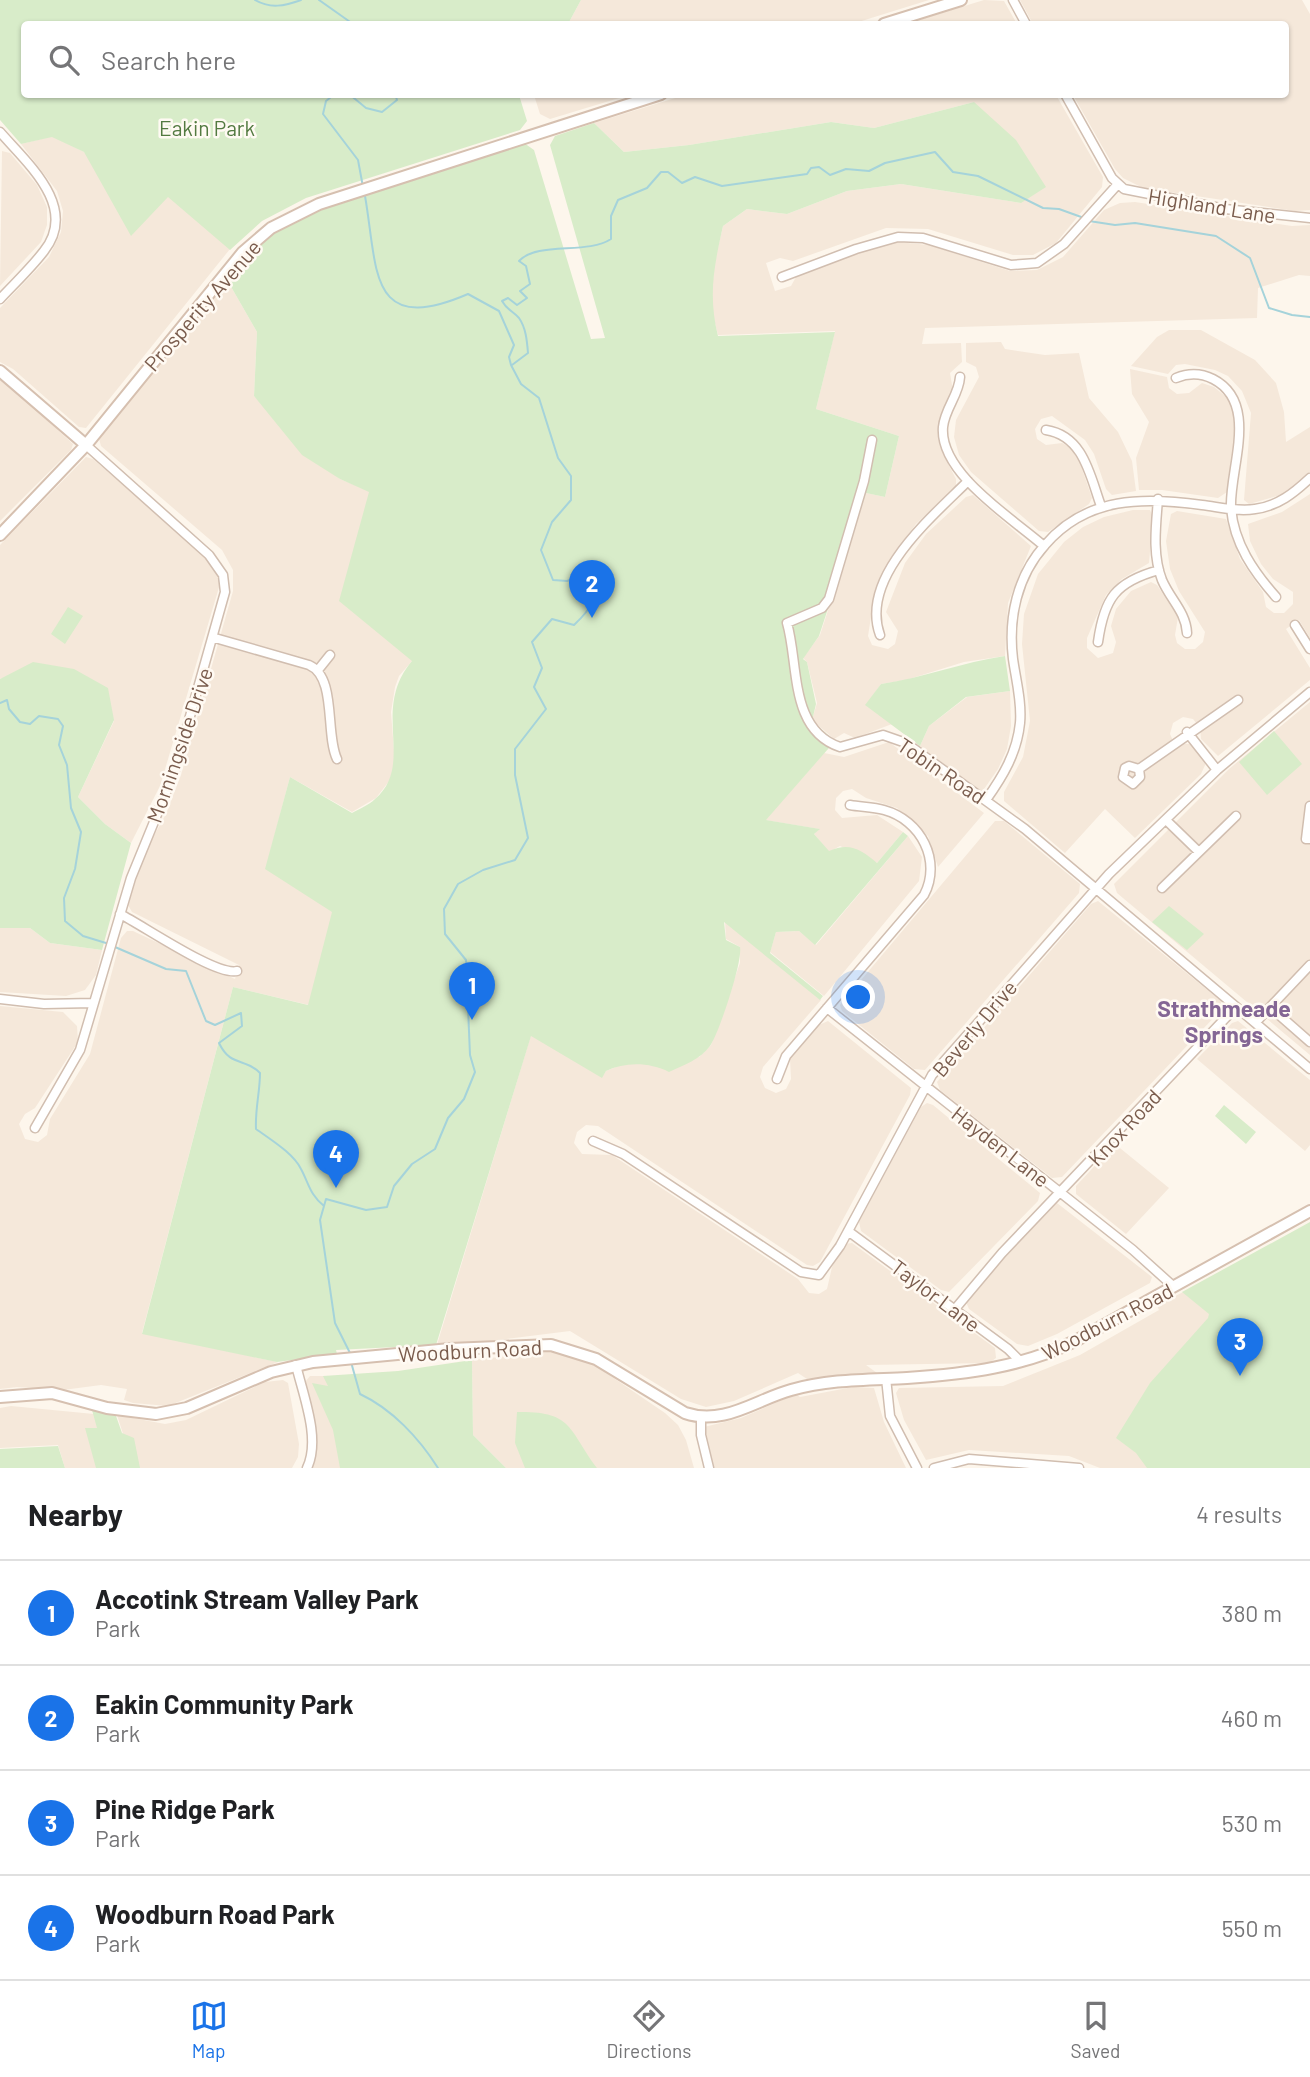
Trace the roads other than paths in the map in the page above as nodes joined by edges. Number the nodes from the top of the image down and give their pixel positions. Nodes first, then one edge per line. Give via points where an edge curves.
1 (961, 0) edge
2 (1013, 0) edge
3 (894, 21) edge
4 (1024, 21) edge
5 (648, 98) edge
6 (1067, 98) edge
7 (2, 137) edge
8 (1118, 184) junction
9 (1310, 218) edge
10 (782, 277) dead end
11 (0, 299) edge
12 (0, 371) edge
13 (960, 377) dead end
14 (1177, 378) dead end
15 (1046, 430) dead end
16 (872, 440) dead end
17 (86, 445) junction
18 (1310, 478) edge
19 (968, 481) junction
20 (1158, 499) junction
21 (1101, 506) junction
22 (1231, 509) junction
23 (0, 535) edge
24 (1044, 546) junction
25 (1159, 570) junction
26 (1276, 597) dead end
27 (1295, 625) dead end
28 (1188, 633) dead end
29 (880, 635) dead end
30 (215, 638) junction
31 (1098, 642) dead end
32 (1310, 649) edge
33 (330, 655) dead end
34 (318, 670) junction
35 (1310, 692) edge
36 (1238, 700) dead end
37 (1187, 732) junction
38 (337, 759) dead end
39 (1139, 769) dead end
40 (1217, 769) junction
41 (986, 800) junction
42 (850, 805) dead end
43 (1310, 806) edge
44 (1236, 816) dead end
45 (1166, 820) junction
46 (1310, 839) edge
47 (1199, 852) junction
48 (1095, 888) junction
49 (1163, 888) dead end
50 (120, 914) junction
51 (1310, 965) edge
52 (237, 971) dead end
53 (0, 999) edge
54 (93, 1003) junction
55 (1237, 1007) junction
56 (1270, 1007) junction
57 (827, 1008) junction
58 (1256, 1022) junction
59 (1310, 1042) edge
60 (1310, 1069) edge
61 (777, 1079) dead end
62 (925, 1087) junction
63 (35, 1128) dead end
64 (593, 1141) dead end
65 (1061, 1194) junction
66 (1310, 1211) edge
67 (848, 1231) junction
68 (1173, 1286) junction
69 (955, 1310) junction
70 (1021, 1363) junction
71 (296, 1365) junction
72 (886, 1378) junction
73 (0, 1398) edge
74 (701, 1417) junction
75 (307, 1468) edge
76 (709, 1468) edge
77 (917, 1468) edge
78 (934, 1468) edge
79 (1079, 1468) edge

1 - 3 street
2 - 4 street
5 - 17 street, Prosperity Avenue via 286,218 243,252
6 - 8 street
7 - 11 street via 47,189 56,215 45,251
8 - 9 street, Highland Lane via 1136,194
8 - 10 street, Highland Lane via 1056,251 1028,265 1011,265 923,238 898,237
12 - 17 street
13 - 19 street via 945,416 943,437 953,465
14 - 22 street via 1196,374 1212,379 1226,389 1235,404 1239,421
15 - 21 street via 1066,436 1078,448
16 - 41 street, Tobin Road via 829,599 822,608 787,623 803,713 824,739 840,747 883,735 900,739
17 - 23 street, Prosperity Avenue
17 - 30 street, Morningside Drive via 185,531 219,567 225,592
18 - 22 street via 1277,503 1253,510
19 - 24 street
19 - 29 street via 913,535 894,563 877,611
20 - 21 street
20 - 22 street
20 - 25 street via 1155,544
21 - 24 street via 1068,524
22 - 26 street via 1245,555
24 - 41 street via 1026,572 1013,614 1020,712 1017,739 1008,767
25 - 28 street
25 - 31 street via 1131,579 1115,593 1104,611
27 - 32 street
30 - 34 street
30 - 50 street, Morningside Drive via 174,773
33 - 34 street
34 - 38 street via 325,686
35 - 40 street, Beverly Drive
36 - 37 street
37 - 39 street
37 - 40 street
40 - 45 street, Beverly Drive
41 - 48 street, Tobin Road
42 - 57 street via 891,813 914,830 930,854 931,878 924,895
43 - 46 street via 1306,839
44 - 47 street
45 - 47 street
45 - 48 street, Beverly Drive
47 - 49 street
48 - 55 street, Tobin Road
48 - 62 street, Beverly Drive
50 - 52 street via 202,960 227,972
50 - 54 street, Morningside Drive
51 - 56 street
53 - 54 street
54 - 63 street, Morningside Drive via 73,1066
55 - 58 street, Tobin Road
55 - 65 street, Knox Road
56 - 58 street
56 - 59 street
57 - 61 street via 786,1056
57 - 62 street, Hayden Lane
58 - 60 street, Tobin Road
62 - 65 street, Hayden Lane
62 - 67 street, Beverly Drive
64 - 67 street, Beverly Drive via 615,1148 815,1280
65 - 68 street, Hayden Lane
65 - 69 street, Knox Road
66 - 68 street, Woodburn Road
67 - 69 street, Taylor Lane
68 - 70 street, Woodburn Road via 1058,1350
69 - 70 street, Taylor Lane
70 - 72 street, Woodburn Road
71 - 73 street, Woodburn Road via 187,1408 156,1414 52,1393
71 - 74 street, Woodburn Road via 474,1348 564,1347 596,1359 672,1406
71 - 75 street via 311,1439
72 - 74 street, Woodburn Road via 829,1381 734,1413
72 - 77 street via 890,1416
74 - 76 street
78 - 79 street via 969,1459

